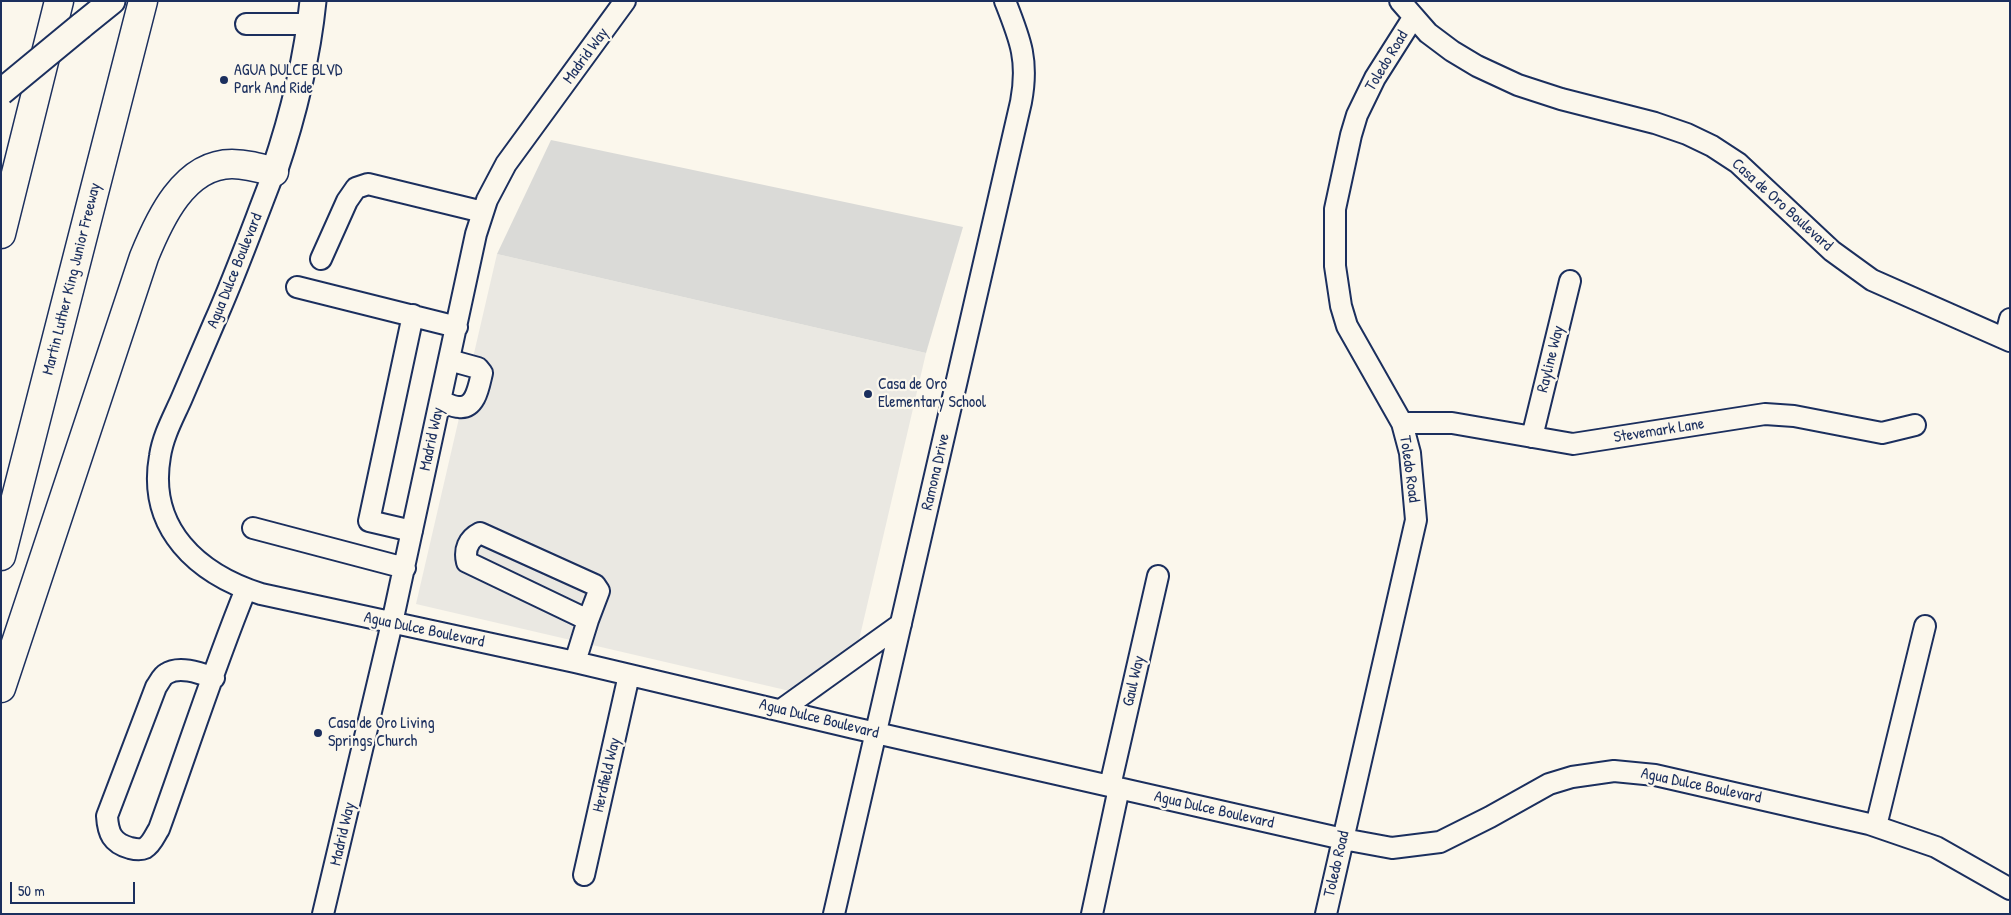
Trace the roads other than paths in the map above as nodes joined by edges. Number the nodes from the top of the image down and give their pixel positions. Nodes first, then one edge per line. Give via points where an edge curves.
1 (59, 1) edge
2 (112, 1) edge
3 (143, 1) edge
4 (625, 1) edge
5 (1005, 1) edge
6 (1400, 1) edge
7 (311, 13) edge
8 (1413, 18) junction
9 (246, 24) dead end
10 (1, 92) edge
11 (274, 172) junction
12 (483, 212) junction
13 (1, 234) edge
14 (321, 259) dead end
15 (1570, 281) dead end
16 (297, 287) dead end
17 (413, 315) junction
18 (457, 327) junction
19 (2008, 333) edge
20 (449, 360) junction
21 (440, 401) junction
22 (1402, 423) junction
23 (1915, 425) dead end
24 (1532, 437) junction
25 (253, 528) dead end
26 (412, 531) junction
27 (1, 556) edge
28 (405, 568) junction
29 (1158, 576) dead end
30 (246, 589) junction
31 (588, 620) junction
32 (392, 623) junction
33 (901, 624) junction
34 (1925, 626) dead end
35 (575, 662) junction
36 (629, 675) junction
37 (214, 678) junction
38 (1, 688) edge
39 (781, 710) junction
40 (876, 733) junction
41 (1115, 787) junction
42 (1876, 826) junction
43 (1343, 839) junction
44 (584, 875) dead end
45 (2010, 889) edge
46 (323, 914) edge
47 (834, 914) edge
48 (1092, 914) edge
49 (1326, 914) edge

1 - 13 highway
2 - 10 main road, bridge
3 - 27 highway, Martin Luther King Junior Freeway
4 - 12 street, Madrid Way via 506,164
5 - 33 street, Ramona Drive via 1024,55 1025,84
6 - 8 street, Casa de Oro Boulevard
7 - 9 street
7 - 11 main road, Agua Dulce Boulevard via 295,106
8 - 19 street, Casa de Oro Boulevard via 1452,51 1518,85 1655,123 1712,146 1738,163 1832,251 1872,280
8 - 22 street, Toledo Road via 1375,78 1357,115 1334,228 1337,286 1347,326
11 - 30 street, Agua Dulce Boulevard via 233,278 169,426 160,456 163,510 180,543 205,567
11 - 38 highway via 231,164 209,169 182,189 161,219 144,258
12 - 14 street via 368,184 356,188 347,201
12 - 18 street, Madrid Way
15 - 24 street, Rayline Way
16 - 17 street
17 - 18 street
17 - 26 street via 369,521
18 - 20 street, Madrid Way
20 - 21 street, Madrid Way
20 - 21 street via 478,368 482,373 469,406 460,408
21 - 26 street, Madrid Way
22 - 24 street, Stevemark Lane via 1452,423
22 - 43 street, Toledo Road via 1410,453 1416,520
23 - 24 street, Stevemark Lane via 1882,433 1794,416 1765,414 1573,444
25 - 28 street
26 - 28 street, Madrid Way
28 - 32 street, Madrid Way
29 - 41 street, Gaul Way
30 - 32 street, Agua Dulce Boulevard
30 - 37 street
31 - 31 street via 599,591 595,585 491,537 480,533 473,536 465,554 467,562
31 - 35 street
32 - 35 street, Agua Dulce Boulevard
32 - 46 street, Madrid Way
33 - 39 street
33 - 40 street, Ramona Drive
34 - 42 street
35 - 36 street, Agua Dulce Boulevard
36 - 39 street, Agua Dulce Boulevard
36 - 44 street, Herdfield Way
37 - 37 street via 182,670 166,674 156,687 107,816 111,838 121,846 144,848 152,842
39 - 40 street, Agua Dulce Boulevard
40 - 41 street, Agua Dulce Boulevard
40 - 47 street, Ramona Drive
41 - 43 street, Agua Dulce Boulevard
41 - 48 street, Gaul Way
42 - 43 street, Agua Dulce Boulevard via 1655,775 1614,771 1572,776 1549,784 1440,842 1392,848
42 - 45 street, Agua Dulce Boulevard via 1936,847
43 - 49 street, Toledo Road

